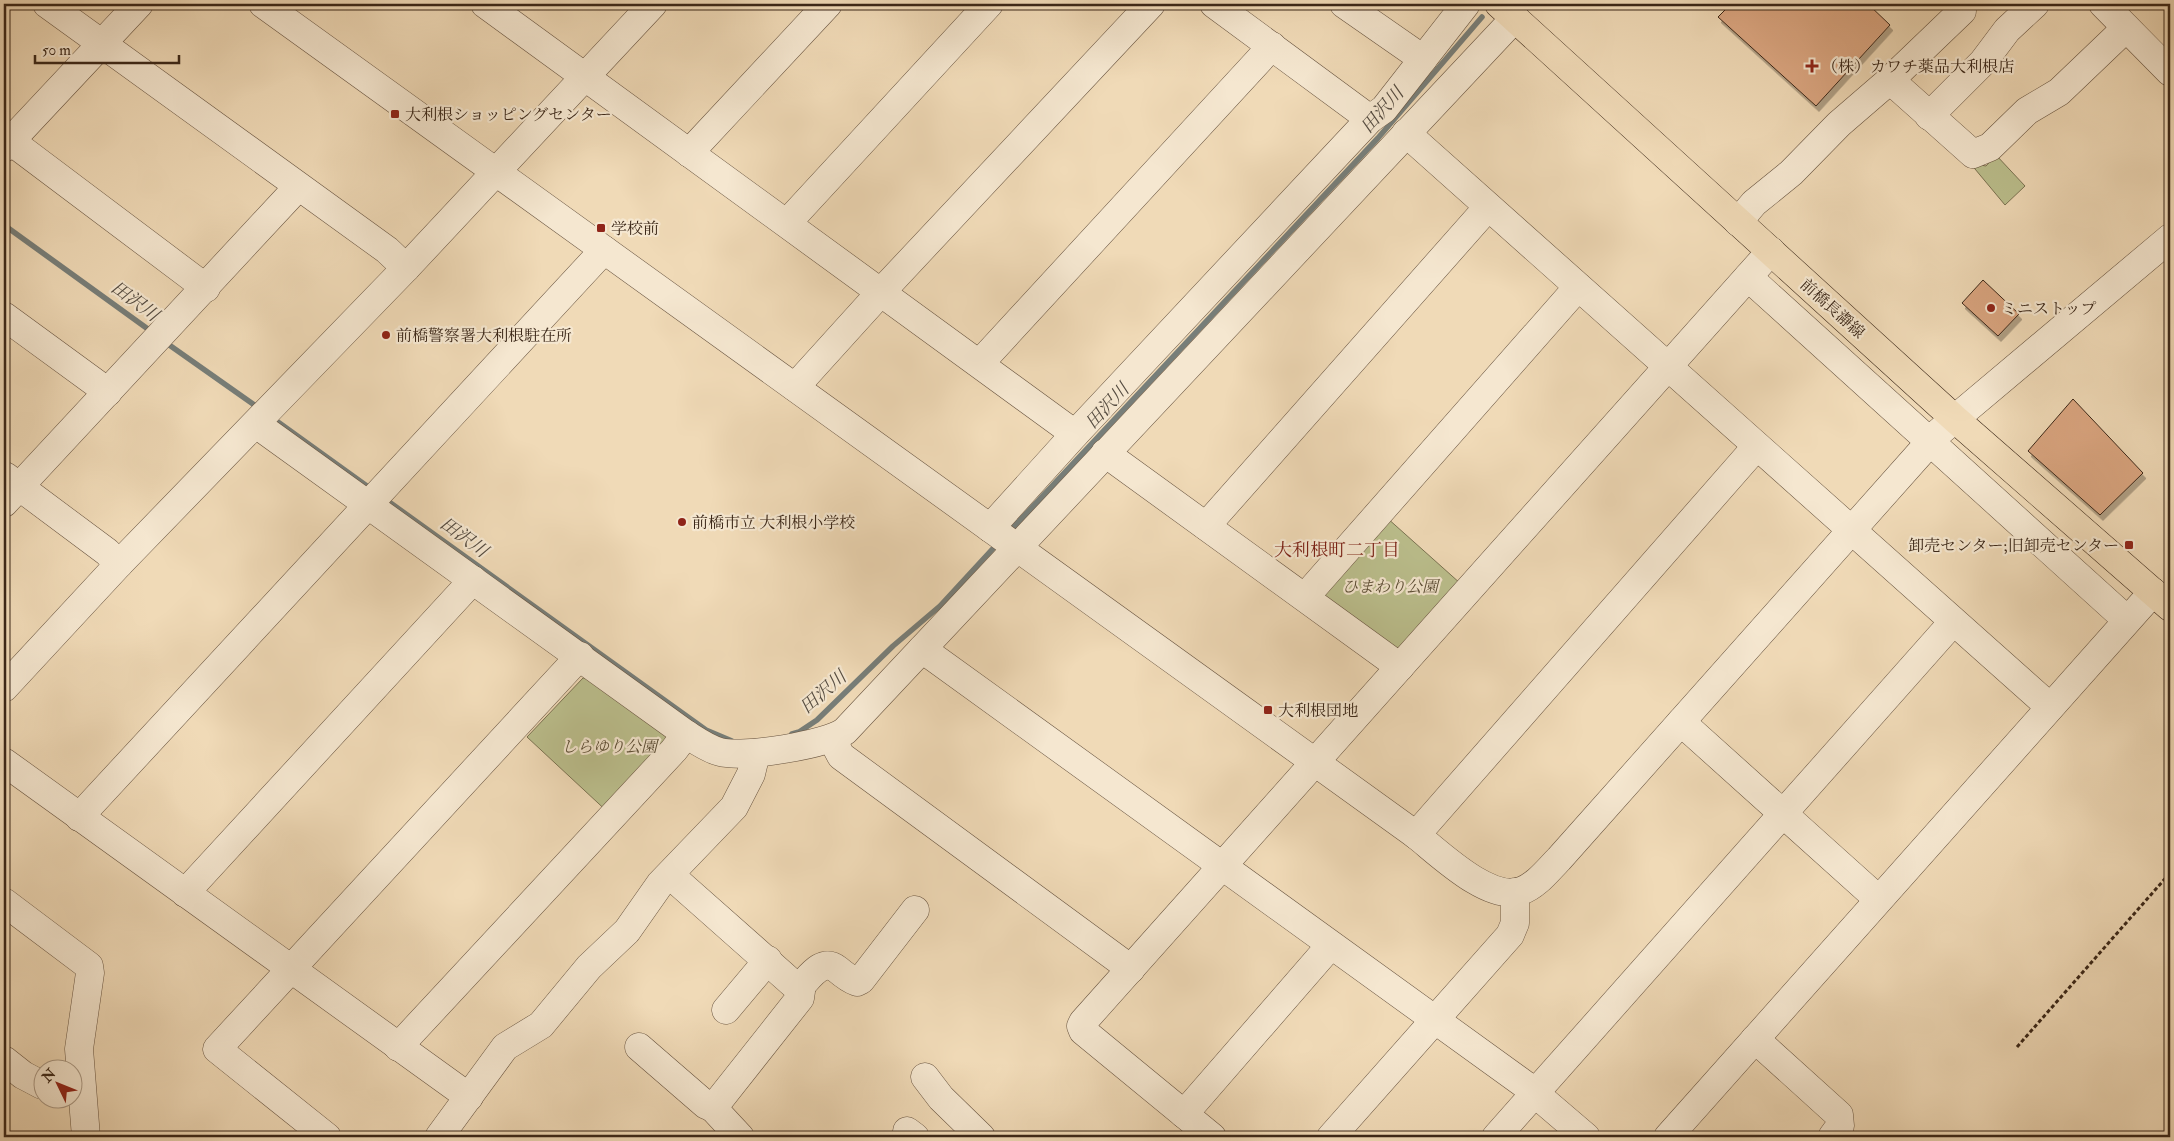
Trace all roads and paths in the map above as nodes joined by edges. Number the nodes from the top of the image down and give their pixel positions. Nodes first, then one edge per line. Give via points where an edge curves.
1 (47, 4) edge
2 (139, 4) edge
3 (263, 4) edge
4 (485, 4) edge
5 (653, 4) edge
6 (828, 4) edge
7 (989, 4) edge
8 (1150, 4) edge
9 (1214, 4) edge
10 (1344, 4) edge
11 (1466, 4) edge
12 (2035, 4) edge
13 (2103, 4) edge
14 (1507, 9) edge
15 (1962, 11) dead end
16 (2126, 28) junction
17 (102, 44) junction
18 (1272, 46) junction
19 (1423, 59) junction
20 (2170, 72) edge
21 (586, 76) junction
22 (1890, 80) junction
23 (1929, 116) junction
24 (1370, 119) junction
25 (1406, 133) junction
26 (6, 142) edge
27 (689, 153) junction
28 (495, 171) junction
29 (298, 187) junction
30 (1488, 206) junction
31 (1738, 222) junction
32 (787, 223) junction
33 (2170, 238) edge
34 (604, 250) junction
35 (1771, 251) junction
36 (406, 268) junction
37 (1224, 274) junction
38 (1748, 277) junction
39 (1578, 287) junction
40 (206, 288) junction
41 (881, 292) junction
42 (1250, 299) junction
43 (4, 316) edge
44 (980, 363) junction
45 (1669, 366) junction
46 (796, 387) junction
47 (108, 392) junction
48 (1955, 419) junction
49 (256, 424) junction
50 (1075, 434) junction
51 (1931, 442) junction
52 (1756, 447) junction
53 (1105, 453) junction
54 (9, 488) edge
55 (368, 504) junction
56 (1206, 526) junction
57 (990, 528) junction
58 (1852, 530) junction
59 (1016, 548) junction
60 (119, 564) junction
61 (473, 580) junction
62 (1305, 597) junction
63 (2161, 600) edge
64 (2127, 620) junction
65 (1954, 622) junction
66 (922, 649) junction
67 (580, 656) junction
68 (1400, 667) junction
69 (4, 688) edge
70 (2050, 707) junction
71 (1681, 722) junction
72 (686, 734) junction
73 (832, 740) junction
74 (756, 753) junction
75 (4, 762) edge
76 (1314, 763) junction
77 (1783, 814) junction
78 (79, 817) junction
79 (1416, 835) junction
80 (1222, 866) junction
81 (2170, 873) edge
82 (670, 875) junction
83 (1515, 892) junction
84 (185, 893) junction
85 (1878, 899) junction
86 (4, 902) edge
87 (916, 910) dead end
88 (1330, 946) junction
89 (768, 960) junction
90 (291, 969) junction
91 (1131, 969) junction
92 (808, 979) junction
93 (726, 1010) dead end
94 (1435, 1020) junction
95 (1755, 1039) junction
96 (398, 1047) junction
97 (639, 1047) dead end
98 (2017, 1047) dead end
99 (79, 1058) edge
100 (4, 1060) edge
101 (925, 1077) dead end
102 (32, 1080) edge
103 (1536, 1093) junction
104 (469, 1097) junction
105 (80, 1108) edge
106 (712, 1108) junction
107 (1184, 1114) junction
108 (299, 1129) edge
109 (86, 1137) edge
110 (327, 1137) edge
111 (439, 1137) edge
112 (740, 1137) edge
113 (981, 1137) edge
114 (1212, 1137) edge
115 (1331, 1137) edge
116 (1496, 1137) edge
117 (1586, 1137) edge
118 (1668, 1137) edge
119 (1832, 1137) edge

1 - 17 street
2 - 17 street
3 - 28 street
4 - 21 street
5 - 21 street
6 - 27 street
7 - 32 street
8 - 41 street
9 - 18 street
10 - 19 street
11 - 19 street
12 - 23 street
13 - 16 street
14 - 25 street
14 - 31 main road, 前橋長瀞線
15 - 22 street
16 - 20 street
16 - 23 street via 2059,92 2027,111 1990,147 1973,154
17 - 26 street
17 - 29 street
18 - 24 street
18 - 44 street
19 - 24 street via 1384,109
21 - 27 street
21 - 28 street
22 - 23 street
22 - 31 street
24 - 37 street
25 - 30 street
25 - 42 street
26 - 40 street
27 - 32 street
28 - 34 street
28 - 36 street
29 - 36 street via 387,250
29 - 40 street
30 - 39 street
30 - 56 street
31 - 35 main road, 前橋長瀞線
32 - 41 street
33 - 48 street
34 - 46 street
34 - 55 street
35 - 38 street
35 - 48 main road, 前橋長瀞線
36 - 49 street
37 - 42 street
37 - 50 street
38 - 45 street
38 - 51 street
39 - 45 street
39 - 62 street
40 - 47 street
41 - 44 street
41 - 46 street
42 - 53 street
43 - 47 street
44 - 50 street
45 - 52 street
45 - 68 street
46 - 57 street
47 - 54 street
48 - 51 street
48 - 63 main road, 前橋長瀞線
49 - 55 street
49 - 60 street
50 - 57 street
51 - 58 street
51 - 64 street
52 - 58 street
52 - 79 street
53 - 56 street
53 - 59 street
54 - 60 street via 107,552
55 - 61 street
55 - 78 street
56 - 62 street
57 - 59 street
58 - 65 street
58 - 71 street
59 - 66 street
59 - 76 street
60 - 69 street
61 - 67 street
61 - 84 street
62 - 68 street
63 - 64 street
64 - 70 street
65 - 70 street
65 - 77 street
66 - 73 street via 845,731
66 - 80 street
67 - 72 street
67 - 90 street
68 - 76 street
70 - 85 street
71 - 77 street
71 - 83 street via 1543,876 1531,886
72 - 74 street via 722,753
72 - 96 street
73 - 74 street
73 - 91 street via 840,756
74 - 82 street via 751,774 734,807
75 - 78 street
76 - 79 street
76 - 80 street
77 - 85 street
77 - 103 street
78 - 84 street
79 - 83 street via 1481,884 1500,892
80 - 88 street
80 - 91 street
81 - 98 path
82 - 89 street
82 - 104 street via 653,892 626,930 540,1025 505,1047
83 - 94 street via 1515,923 1510,935
84 - 90 street
85 - 95 street
86 - 99 street via 89,966
87 - 92 street via 861,980 857,982 846,977 833,966 820,966
88 - 94 street
88 - 107 street
89 - 92 street
89 - 93 street
90 - 96 street
90 - 108 street via 217,1049
91 - 107 street via 1083,1022 1083,1031
92 - 106 street via 800,998
94 - 103 street
94 - 115 street
95 - 118 street
95 - 119 street via 1839,1115 1840,1126
96 - 104 street
97 - 106 street
100 - 102 street
101 - 113 street
103 - 116 street
103 - 117 street
104 - 111 street
105 - 109 street
106 - 112 street
107 - 114 street
108 - 110 street

